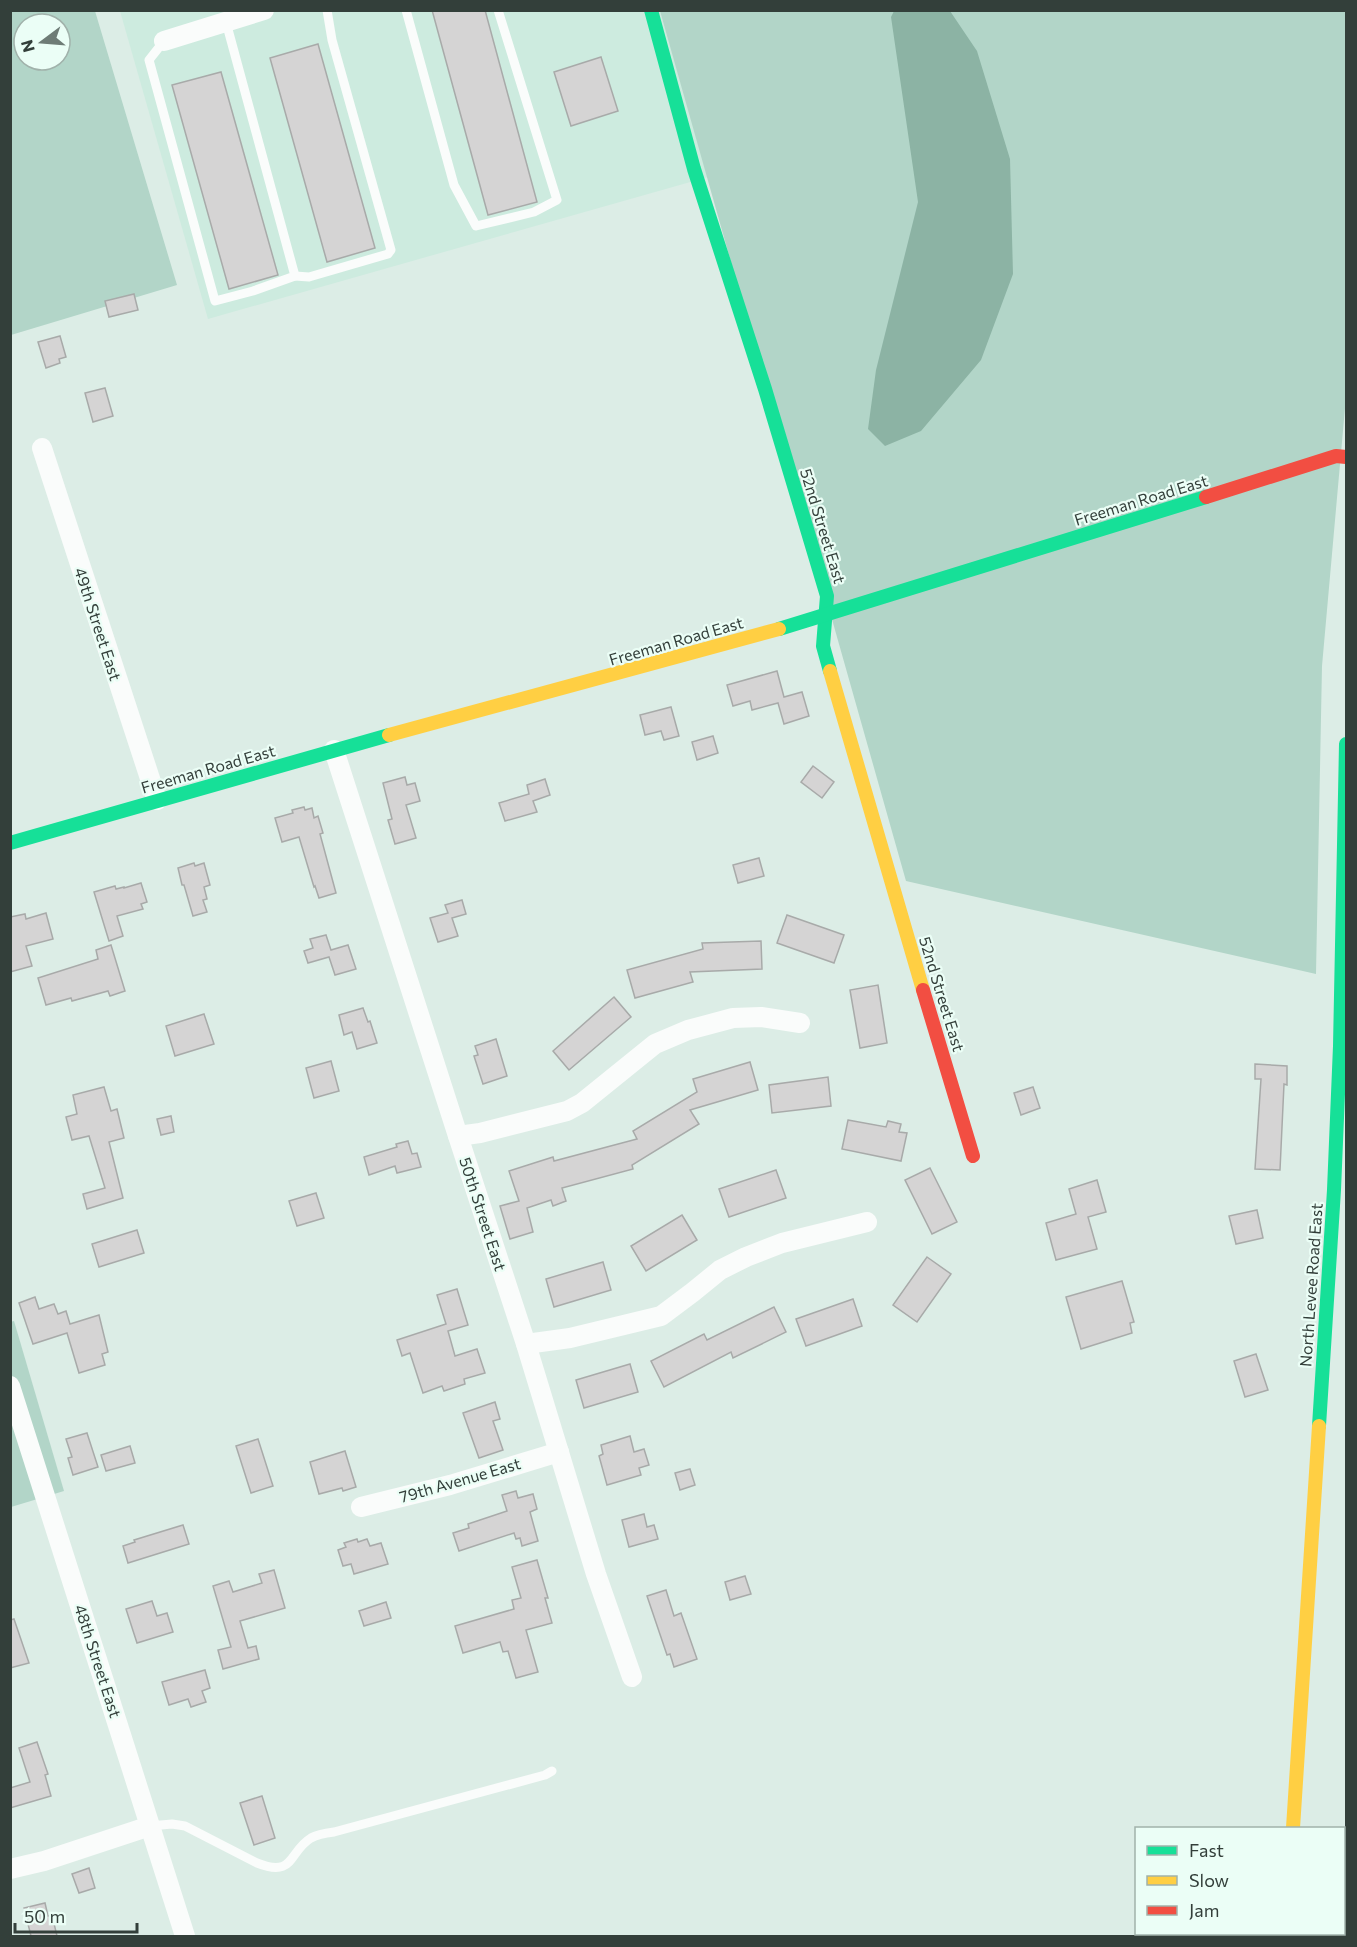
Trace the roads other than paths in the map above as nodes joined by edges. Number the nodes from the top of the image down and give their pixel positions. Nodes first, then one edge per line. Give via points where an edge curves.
1 (264, 10) edge
2 (327, 10) edge
3 (406, 10) edge
4 (498, 10) edge
5 (651, 10) edge
6 (226, 22) junction
7 (164, 41) joint
8 (296, 276) junction
9 (42, 448) dead end
10 (1347, 457) edge
11 (825, 616) junction
12 (1347, 744) edge
13 (334, 750) junction
14 (157, 800) junction
15 (10, 843) edge
16 (800, 1023) dead end
17 (458, 1136) junction
18 (974, 1156) dead end
19 (867, 1222) dead end
20 (526, 1344) junction
21 (10, 1386) edge
22 (559, 1452) junction
23 (361, 1508) dead end
24 (632, 1677) dead end
25 (552, 1771) dead end
26 (150, 1826) junction
27 (1293, 1827) edge
28 (10, 1869) edge
29 (185, 1936) edge

1 - 6 street
2 - 8 lane via 391,250 309,277
3 - 4 lane via 454,185 476,226 534,212 557,200
5 - 11 street, 52nd Street East via 694,169 827,596
6 - 7 street
6 - 8 lane
7 - 8 lane via 149,60 215,301
9 - 14 street, 49th Street East
10 - 11 street, Freeman Road East via 1336,456
11 - 13 street, Freeman Road East
11 - 18 street, 52nd Street East via 823,646
12 - 27 street, North Levee Road East via 1334,1190
13 - 14 street, Freeman Road East
13 - 17 street, 50th Street East
14 - 15 street, Freeman Road East
16 - 17 street via 760,1017 732,1018 688,1030 655,1044 567,1111
17 - 20 street, 50th Street East
19 - 20 street via 782,1243 746,1257 720,1270 661,1316 570,1338
20 - 22 street, 50th Street East
21 - 26 street, 48th Street East
22 - 23 street, 79th Avenue East
22 - 24 street, 50th Street East
25 - 26 lane via 318,1835 281,1867 257,1863 185,1826
26 - 28 street
26 - 29 street, 48th Street East

